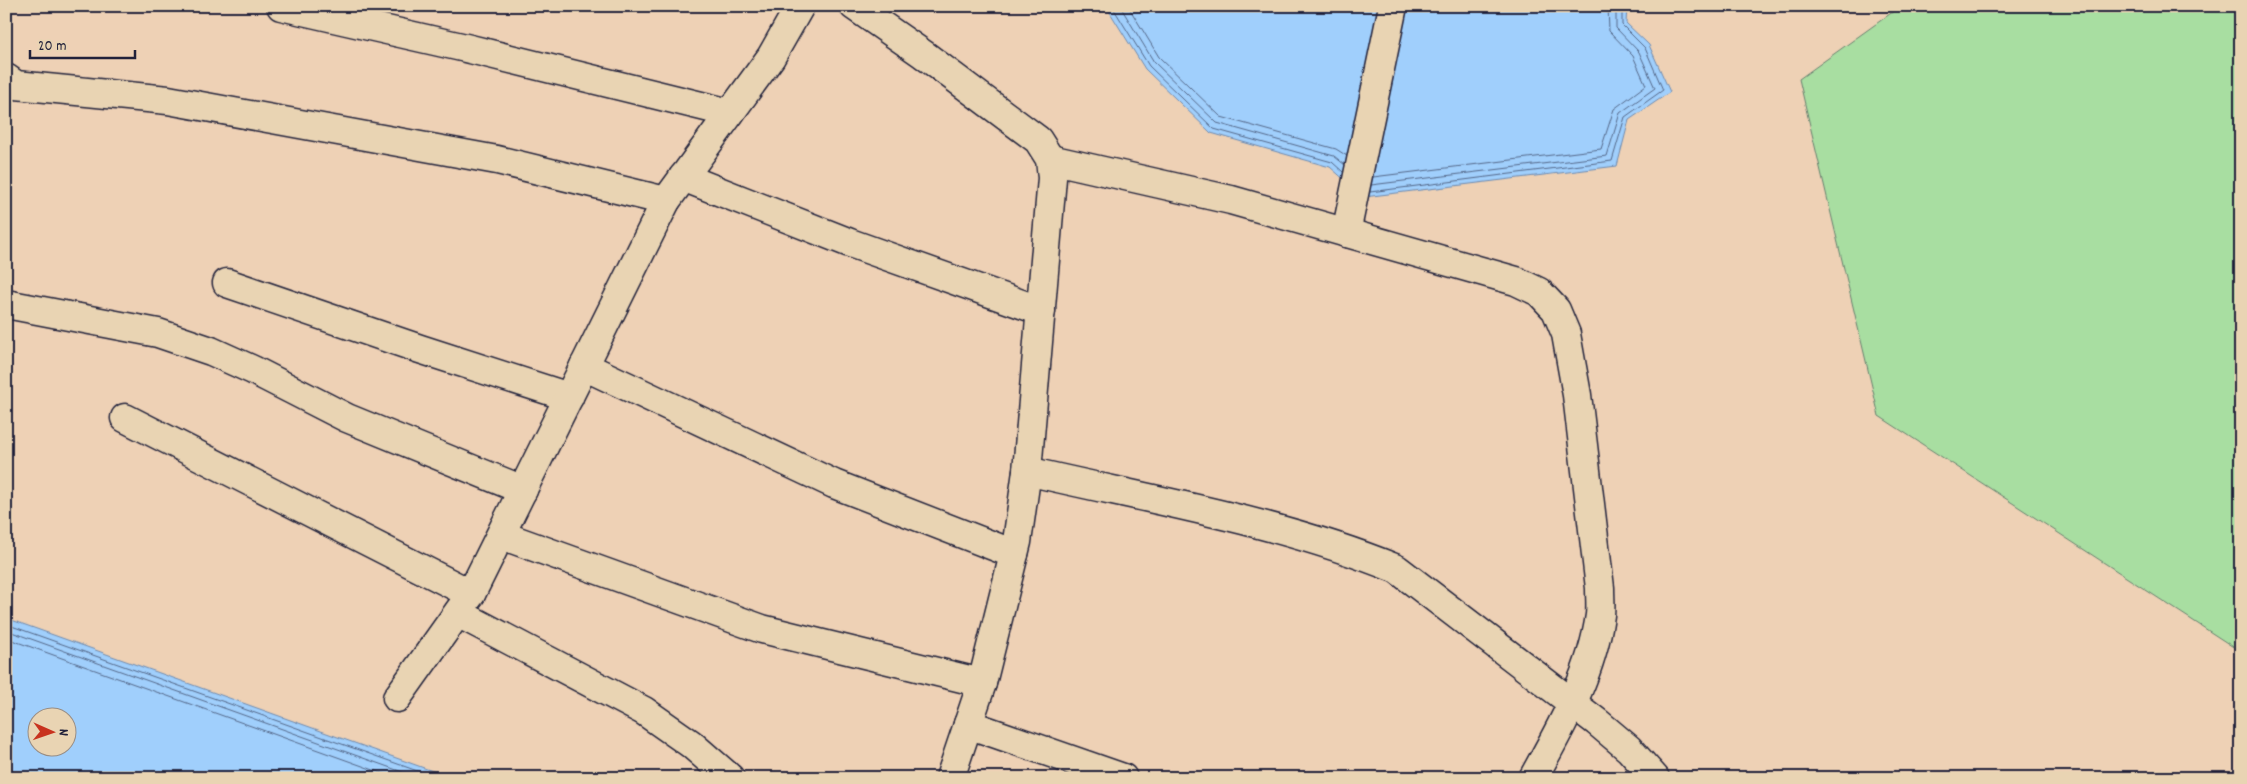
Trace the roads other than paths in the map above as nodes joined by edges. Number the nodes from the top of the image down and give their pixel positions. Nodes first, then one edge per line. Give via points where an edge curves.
1 (282, 6) edge
2 (800, 6) edge
3 (854, 6) edge
4 (1393, 6) edge
5 (9, 84) edge
6 (730, 113) junction
7 (1050, 159) junction
8 (683, 177) junction
9 (666, 201) junction
10 (1346, 233) junction
11 (227, 283) dead end
12 (6, 304) edge
13 (1040, 311) junction
14 (584, 366) junction
15 (569, 397) junction
16 (126, 418) dead end
17 (1027, 472) junction
18 (523, 490) junction
19 (500, 535) junction
20 (1014, 554) junction
21 (464, 603) junction
22 (982, 683) junction
23 (397, 698) dead end
24 (1574, 704) junction
25 (968, 724) junction
26 (730, 778) edge
27 (950, 778) edge
28 (1123, 778) edge
29 (1533, 778) edge
30 (1655, 778) edge

1 - 6 street
2 - 6 street via 770,57
3 - 7 street via 1038,140
4 - 10 street
5 - 9 street via 168,100 497,160
6 - 8 street
7 - 10 street via 1230,200
7 - 13 street via 1052,178
8 - 9 street
8 - 13 street
9 - 14 street
10 - 24 street via 1516,281 1539,292 1556,310 1566,334 1577,395 1600,588 1600,614
11 - 15 street
12 - 18 street via 158,333 202,348 254,370 347,418
13 - 17 street
14 - 15 street
14 - 20 street via 834,484
15 - 18 street
16 - 21 street
17 - 20 street
17 - 24 street via 1288,531 1397,569
18 - 19 street
19 - 21 street
19 - 22 street via 762,629
20 - 22 street
21 - 23 street
21 - 26 street via 644,711 691,744
22 - 25 street
24 - 29 street
24 - 30 street via 1629,749
25 - 27 street
25 - 28 street

